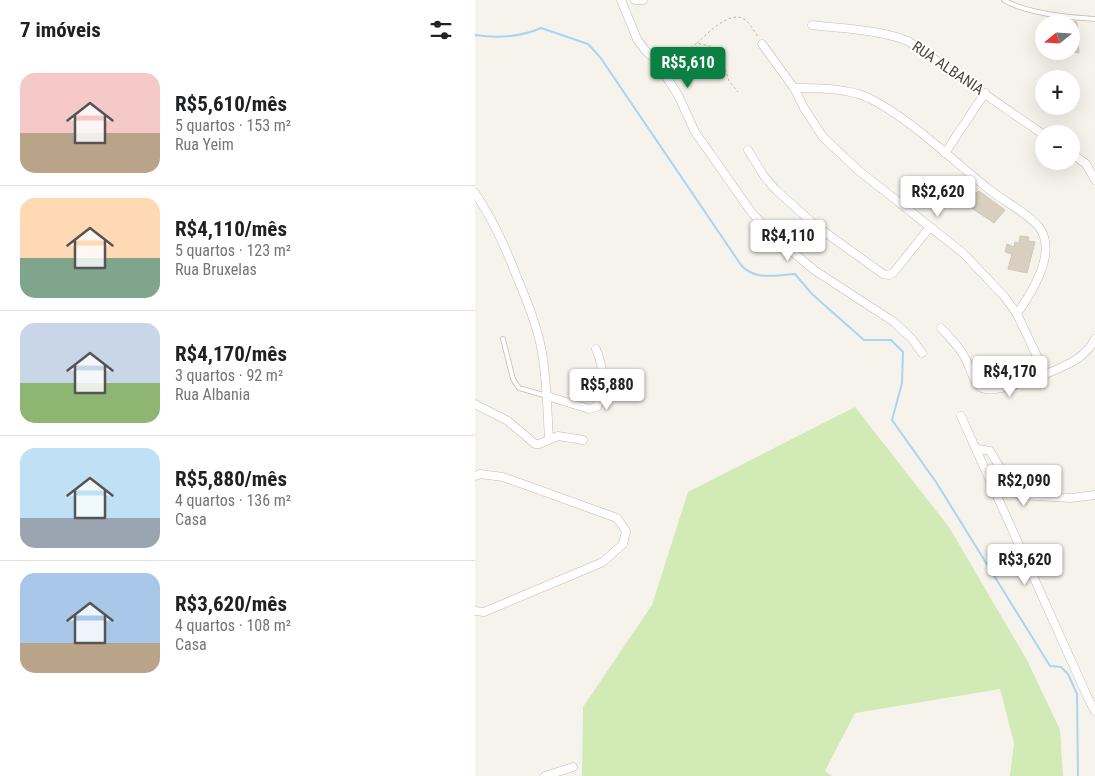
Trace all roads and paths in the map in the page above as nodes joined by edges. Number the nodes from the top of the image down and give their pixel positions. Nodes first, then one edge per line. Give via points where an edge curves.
1 (621, 0) edge
2 (635, 0) edge
3 (643, 0) edge
4 (1004, 0) edge
5 (1095, 19) edge
6 (811, 25) dead end
7 (697, 44) junction
8 (762, 44) joint
9 (645, 50) junction
10 (794, 88) junction
11 (738, 92) dead end
12 (985, 93) junction
13 (1035, 129) edge
14 (748, 150) dead end
15 (945, 153) junction
16 (1080, 160) edge
17 (1095, 180) edge
18 (475, 193) edge
19 (931, 227) junction
20 (1017, 314) junction
21 (941, 328) dead end
22 (503, 338) dead end
23 (1095, 339) edge
24 (596, 349) dead end
25 (923, 354) dead end
26 (1045, 373) junction
27 (547, 396) junction
28 (475, 404) edge
29 (961, 416) dead end
30 (549, 439) junction
31 (583, 440) dead end
32 (978, 449) junction
33 (475, 476) edge
34 (1095, 496) edge
35 (475, 611) edge
36 (1095, 711) edge
37 (573, 767) dead end
38 (545, 776) edge

1 - 9 street via 632,30
2 - 3 street
4 - 5 lane via 1024,9
6 - 12 street, RUA ALBANIA via 894,35
7 - 8 path via 723,22 736,17 744,19
7 - 9 path via 684,54
7 - 11 path via 709,46 721,56 729,81
8 - 10 street
9 - 25 street via 655,59 678,95 695,132 752,213 773,236 814,270 894,322
10 - 15 street via 831,90 869,98
10 - 19 street via 823,137 858,170
12 - 13 street, RUA ALBANIA
12 - 15 street
14 - 19 street via 763,176 800,212 883,274 894,272
15 - 20 street via 1030,219 1044,237 1043,262 1031,294
16 - 17 street
18 - 27 street via 500,235 529,304 541,346
19 - 20 street via 963,253
20 - 26 street
21 - 26 street via 965,356 983,388 999,390
22 - 27 lane via 513,379 519,388
23 - 26 street via 1075,360
24 - 27 street via 602,362 602,396 597,407 589,409
27 - 30 street
28 - 30 street via 508,421 535,444
29 - 32 street
30 - 31 street via 559,436
32 - 34 street via 990,451 1013,490 1019,494 1071,498
32 - 36 street
33 - 35 street via 503,477 617,518 626,531 623,544 603,562 484,612
37 - 38 street

